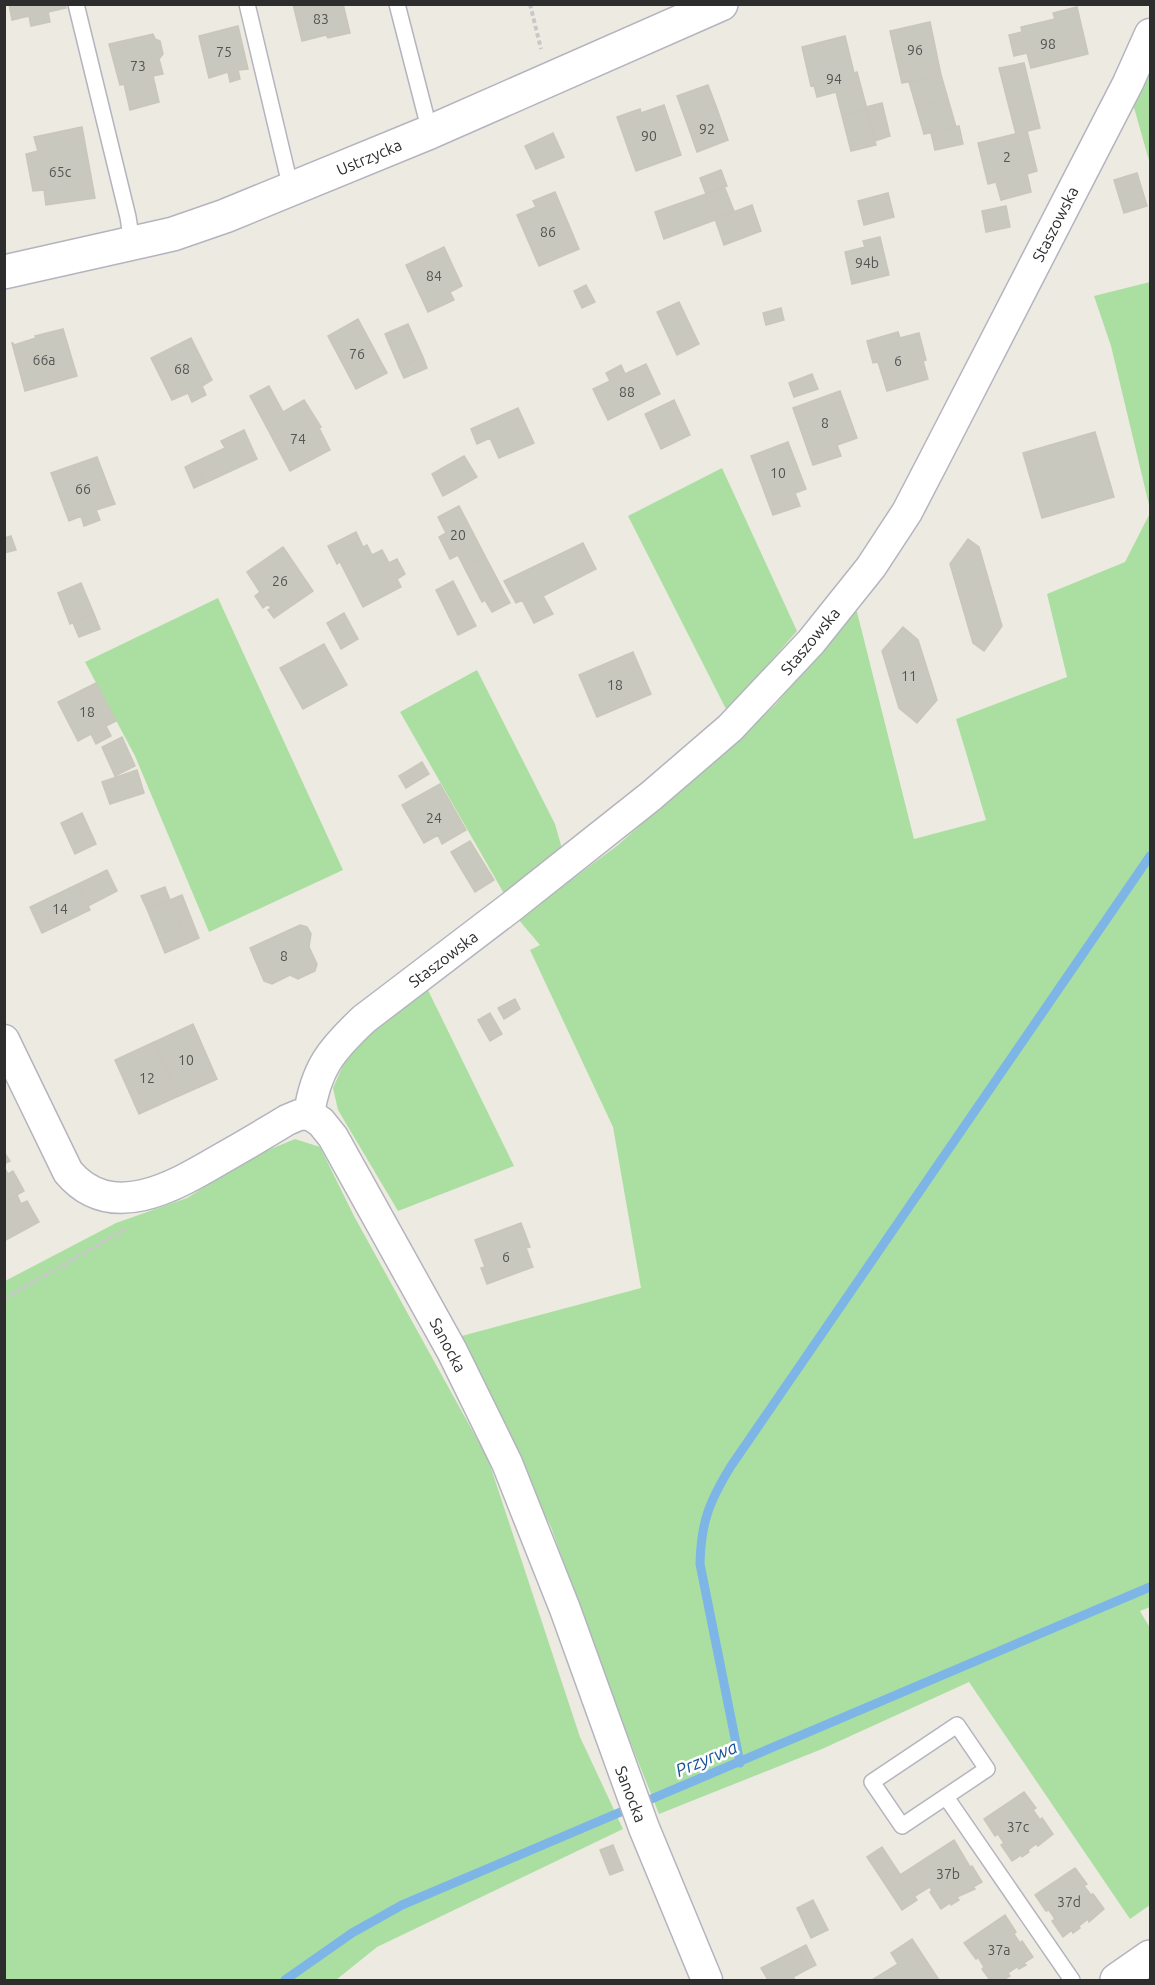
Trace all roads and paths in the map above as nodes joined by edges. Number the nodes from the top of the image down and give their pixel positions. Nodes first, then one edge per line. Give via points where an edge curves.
1 (76, 4) edge
2 (248, 4) edge
3 (396, 4) edge
4 (530, 4) edge
5 (721, 4) edge
6 (1150, 34) edge
7 (552, 78) junction
8 (430, 132) junction
9 (291, 189) junction
10 (132, 243) junction
11 (4, 272) edge
12 (4, 1040) edge
13 (309, 1114) junction
14 (126, 1229) dead end
15 (4, 1299) edge
16 (946, 1797) junction
17 (1150, 1957) edge
18 (707, 1980) edge
19 (1072, 1980) edge
20 (1117, 1980) edge

1 - 10 lane
2 - 9 lane
3 - 8 lane
4 - 7 path
5 - 7 street, Ustrzycka
6 - 13 street, Staszowska via 907,512 871,567 811,642 715,742 346,1036 322,1066
7 - 8 street, Ustrzycka
8 - 9 street, Ustrzycka
9 - 10 street, Ustrzycka via 173,234
10 - 11 street, Ustrzycka
12 - 13 street via 68,1172 88,1189 120,1198 159,1192 287,1120
13 - 18 street, Sanocka via 333,1137 452,1351 507,1463 644,1828
14 - 15 path
16 - 16 lane via 902,1826 872,1782 957,1725 987,1770
16 - 19 lane
17 - 20 street

